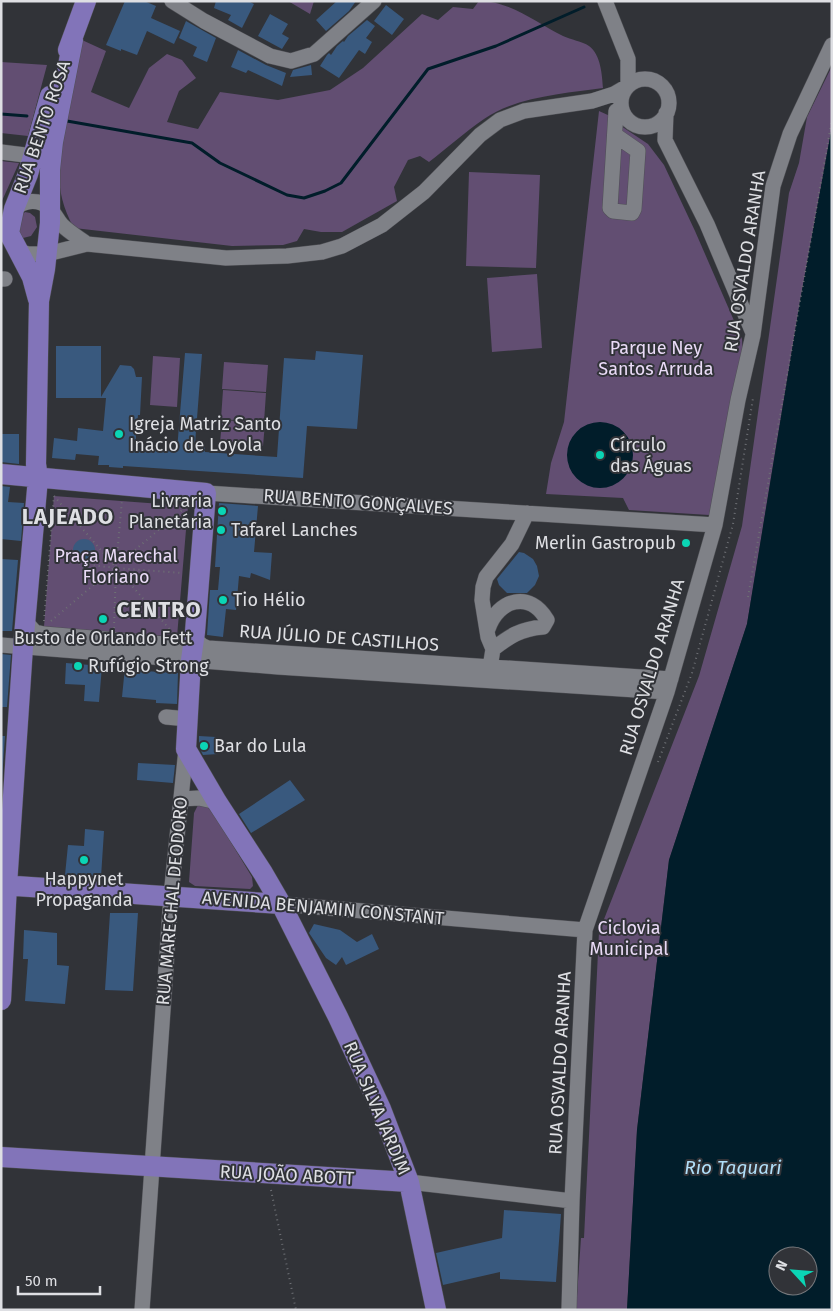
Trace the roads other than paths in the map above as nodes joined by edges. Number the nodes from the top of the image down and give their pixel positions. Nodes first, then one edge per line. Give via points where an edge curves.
1 (86, 1) edge
2 (172, 1) edge
3 (374, 1) edge
4 (605, 1) edge
5 (73, 40) junction
6 (832, 45) edge
7 (628, 59) junction
8 (651, 80) junction
9 (627, 86) junction
10 (592, 101) junction
11 (616, 111) junction
12 (666, 113) junction
13 (634, 124) junction
14 (615, 135) dead end
15 (665, 140) junction
16 (1, 152) edge
17 (33, 156) junction
18 (50, 202) junction
19 (8, 221) edge
20 (87, 244) junction
21 (40, 264) junction
22 (753, 334) junction
23 (1, 474) edge
24 (38, 478) junction
25 (202, 492) junction
26 (527, 513) junction
27 (715, 525) junction
28 (35, 625) junction
29 (488, 629) junction
30 (186, 635) junction
31 (1, 645) edge
32 (23, 647) junction
33 (493, 649) junction
34 (191, 660) junction
35 (279, 660) junction
36 (489, 674) junction
37 (669, 685) junction
38 (166, 718) dead end
39 (188, 719) junction
40 (186, 749) junction
41 (181, 799) junction
42 (217, 802) junction
43 (4, 885) edge
44 (171, 896) junction
45 (277, 908) junction
46 (585, 930) junction
47 (1, 1000) edge
48 (1, 1157) edge
49 (152, 1167) junction
50 (409, 1182) junction
51 (572, 1201) junction
52 (142, 1310) edge
53 (436, 1310) edge
54 (569, 1310) edge

1 - 5 main road, RUA BENTO ROSA
2 - 3 street via 270,56 291,61 314,54
4 - 7 street
5 - 17 main road, RUA BENTO ROSA via 52,90
5 - 18 main road, RUA BENTO ROSA via 53,142
6 - 22 street, RUA OSVALDO ARANHA via 790,134 773,186
7 - 8 street
7 - 9 street
8 - 9 street via 643,79
8 - 12 street via 666,94
9 - 10 street
9 - 13 street via 621,105 623,114
10 - 11 street
10 - 20 street via 524,111 500,120 480,135 424,192 382,225 342,246 322,252 226,258
11 - 13 street
11 - 14 street
12 - 13 street via 655,125
12 - 15 street
13 - 15 street
15 - 22 street via 707,224
16 - 17 street
17 - 18 main road via 40,161
17 - 19 main road, RUA BENTO ROSA
18 - 19 street via 26,201
18 - 20 street via 62,225
18 - 21 main road, RUA BENTO ROSA
19 - 21 main road via 18,250
20 - 21 street
21 - 24 main road via 35,285 39,301
22 - 27 street, RUA OSVALDO ARANHA
23 - 24 main road, RUA BENTO GONÇALVES
24 - 25 main road, RUA BENTO GONÇALVES
24 - 28 main road
25 - 26 street, RUA BENTO GONÇALVES
25 - 30 main road, RUA MARECHAL DEODORO
26 - 27 street, RUA BENTO GONÇALVES
26 - 29 street via 512,544 486,577 482,600
27 - 37 street, RUA OSVALDO ARANHA
28 - 30 street via 35,632 44,634 178,646 189,642
28 - 32 main road
29 - 33 street
29 - 33 street via 497,612 511,602 535,606 547,620 542,627 514,634
30 - 34 main road, RUA MARECHAL DEODORO
30 - 35 street, RUA JÚLIO DE CASTILHOS via 196,638 208,648
31 - 32 street, RUA JÚLIO DE CASTILHOS
32 - 34 street, RUA JÚLIO DE CASTILHOS
32 - 43 main road
33 - 36 street
34 - 35 street, RUA JÚLIO DE CASTILHOS
34 - 39 main road, RUA MARECHAL DEODORO
35 - 36 street, RUA JÚLIO DE CASTILHOS
36 - 37 street, RUA JÚLIO DE CASTILHOS
37 - 46 street, RUA OSVALDO ARANHA
38 - 39 street
39 - 40 main road, RUA MARECHAL DEODORO
40 - 41 street, RUA MARECHAL DEODORO
40 - 42 main road, RUA SILVA JARDIM
41 - 42 street via 200,798
41 - 44 street, RUA MARECHAL DEODORO
42 - 45 main road, RUA SILVA JARDIM via 263,872 265,889
43 - 44 main road, AVENIDA BENJAMIN CONSTANT
43 - 47 main road
44 - 45 main road, AVENIDA BENJAMIN CONSTANT
44 - 49 street, RUA MARECHAL DEODORO
45 - 46 street, AVENIDA BENJAMIN CONSTANT
45 - 50 main road, RUA SILVA JARDIM via 338,1017 381,1109
46 - 51 street, RUA OSVALDO ARANHA
48 - 49 main road, RUA JOÃO ABOTT
49 - 50 main road, RUA JOÃO ABOTT
49 - 52 street, RUA MARECHAL DEODORO
50 - 51 street, RUA JOÃO ABOTT
50 - 53 main road, RUA SILVA JARDIM
51 - 54 street, RUA OSVALDO ARANHA

